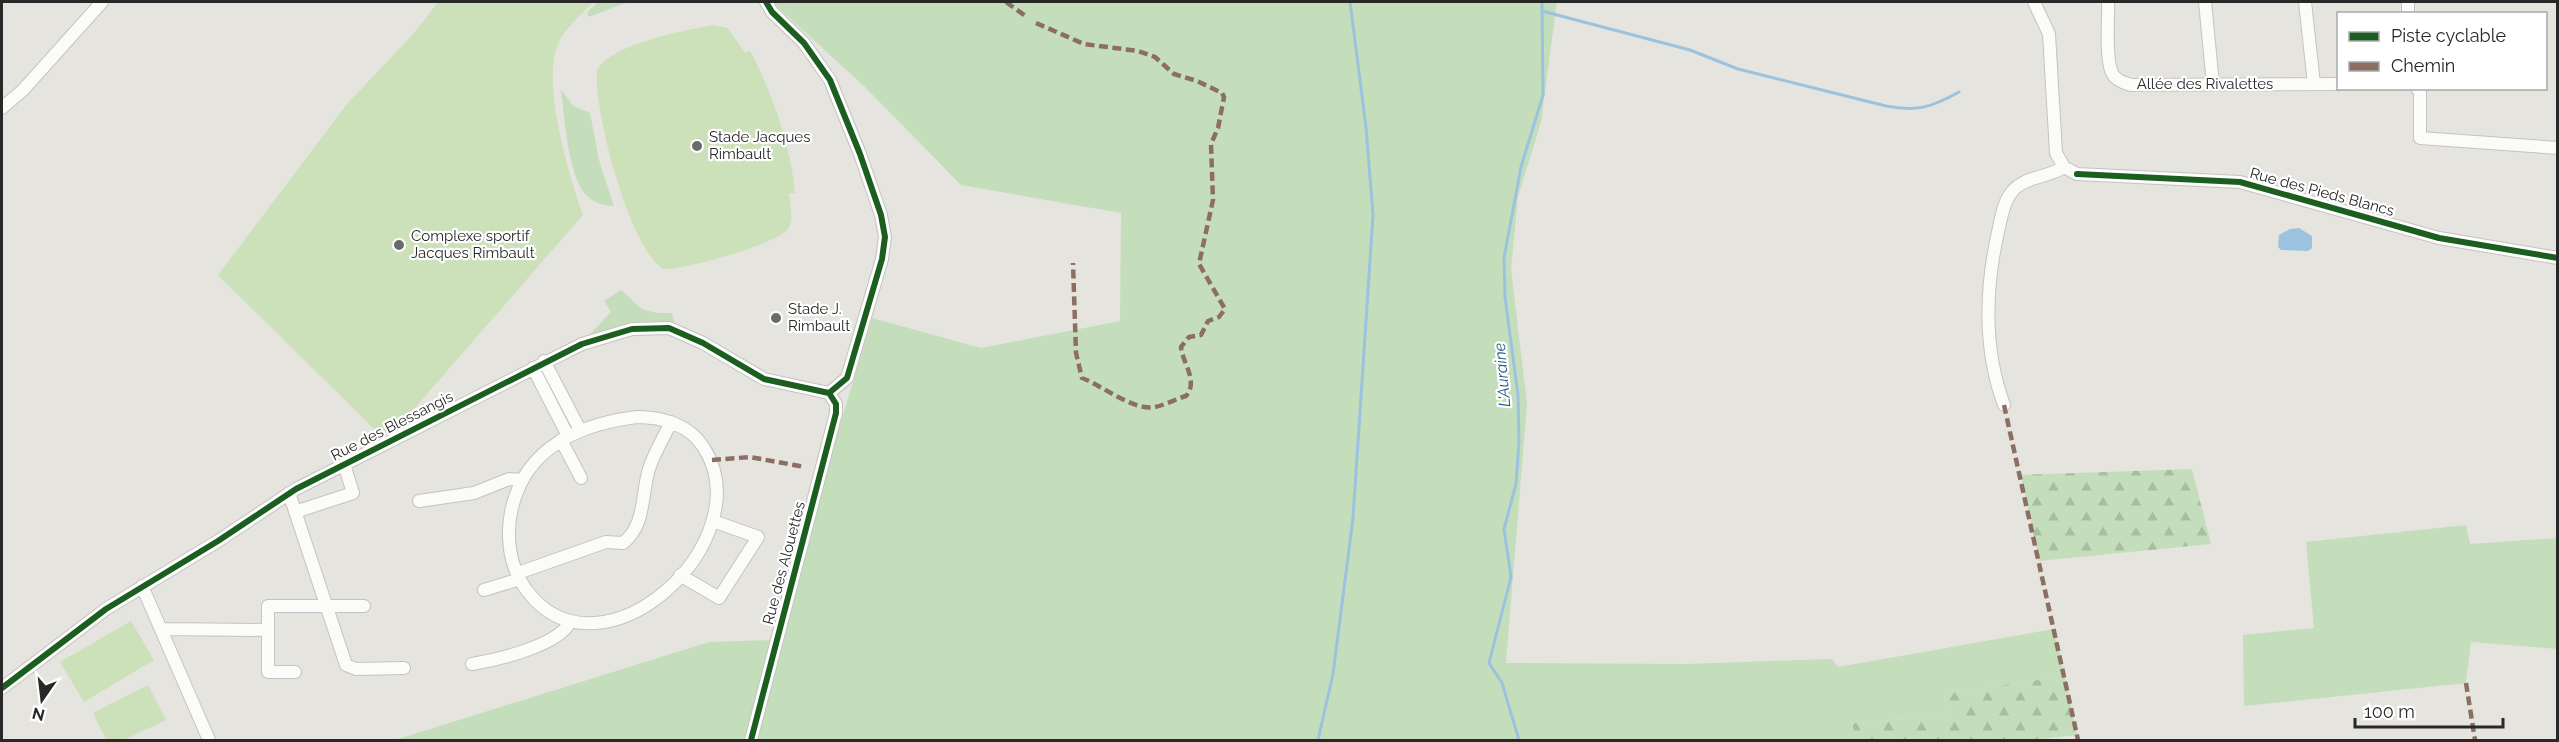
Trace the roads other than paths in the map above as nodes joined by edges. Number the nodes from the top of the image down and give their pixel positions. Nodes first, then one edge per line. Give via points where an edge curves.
1 (102, 2) edge
2 (2034, 2) edge
3 (2108, 2) edge
4 (2205, 2) edge
5 (2306, 2) edge
6 (771, 4) edge
7 (2213, 84) junction
8 (2314, 84) junction
9 (2337, 84) edge
10 (2418, 90) edge
11 (2, 108) edge
12 (2558, 148) edge
13 (2064, 167) junction
14 (2558, 258) edge
15 (538, 365) junction
16 (829, 393) junction
17 (2004, 405) dead end
18 (671, 422) junction
19 (580, 430) junction
20 (565, 438) junction
21 (344, 464) junction
22 (581, 478) dead end
23 (522, 480) junction
24 (289, 493) junction
25 (419, 501) dead end
26 (295, 512) junction
27 (713, 521) junction
28 (680, 575) junction
29 (519, 576) junction
30 (142, 586) junction
31 (484, 590) dead end
32 (326, 606) junction
33 (364, 606) dead end
34 (570, 622) junction
35 (161, 629) junction
36 (268, 630) junction
37 (472, 664) dead end
38 (404, 668) dead end
39 (295, 672) dead end
40 (2, 688) edge
41 (209, 741) edge
42 (750, 741) edge

1 - 11 street
2 - 13 street via 2049,34 2054,140
3 - 7 street, Allée des Rivalettes via 2109,63 2120,81 2131,85
4 - 7 street
5 - 8 street
6 - 16 street via 830,80 860,154 885,237 847,378
7 - 8 street, Allée des Rivalettes
8 - 9 street, Allée des Rivalettes
10 - 12 street via 2420,138
13 - 14 street, Rue des Pieds Blancs via 2086,176 2240,182 2439,238
13 - 17 street via 2018,186 2004,207 1993,254 1987,314 1995,380
15 - 16 street, Rue des Blessangis via 582,344 621,332 658,327 686,334 764,379
15 - 19 street
15 - 20 street
15 - 21 street, Rue des Blessangis
16 - 42 street, Rue des Alouettes via 836,413
18 - 19 street via 638,417
18 - 27 street via 701,443 712,460 718,494
18 - 29 street via 649,469 633,535 623,543 606,542
19 - 20 street
20 - 22 street
20 - 23 street via 544,453
21 - 24 street, Rue des Blessangis
21 - 26 street via 353,494
23 - 25 street via 509,478 474,493
23 - 29 street via 508,532
24 - 26 street
24 - 30 street, Rue des Blessangis
26 - 32 street
27 - 28 street via 702,548
27 - 28 street via 758,537 719,598
28 - 34 street via 650,605 630,614 597,624
29 - 31 street
29 - 34 street via 532,598
30 - 35 street
30 - 40 street, Rue des Blessangis
32 - 33 street
32 - 36 street via 268,606
32 - 38 street via 346,665 356,669
34 - 37 street via 547,642 502,659
35 - 36 street
35 - 41 street
36 - 39 street via 268,672

